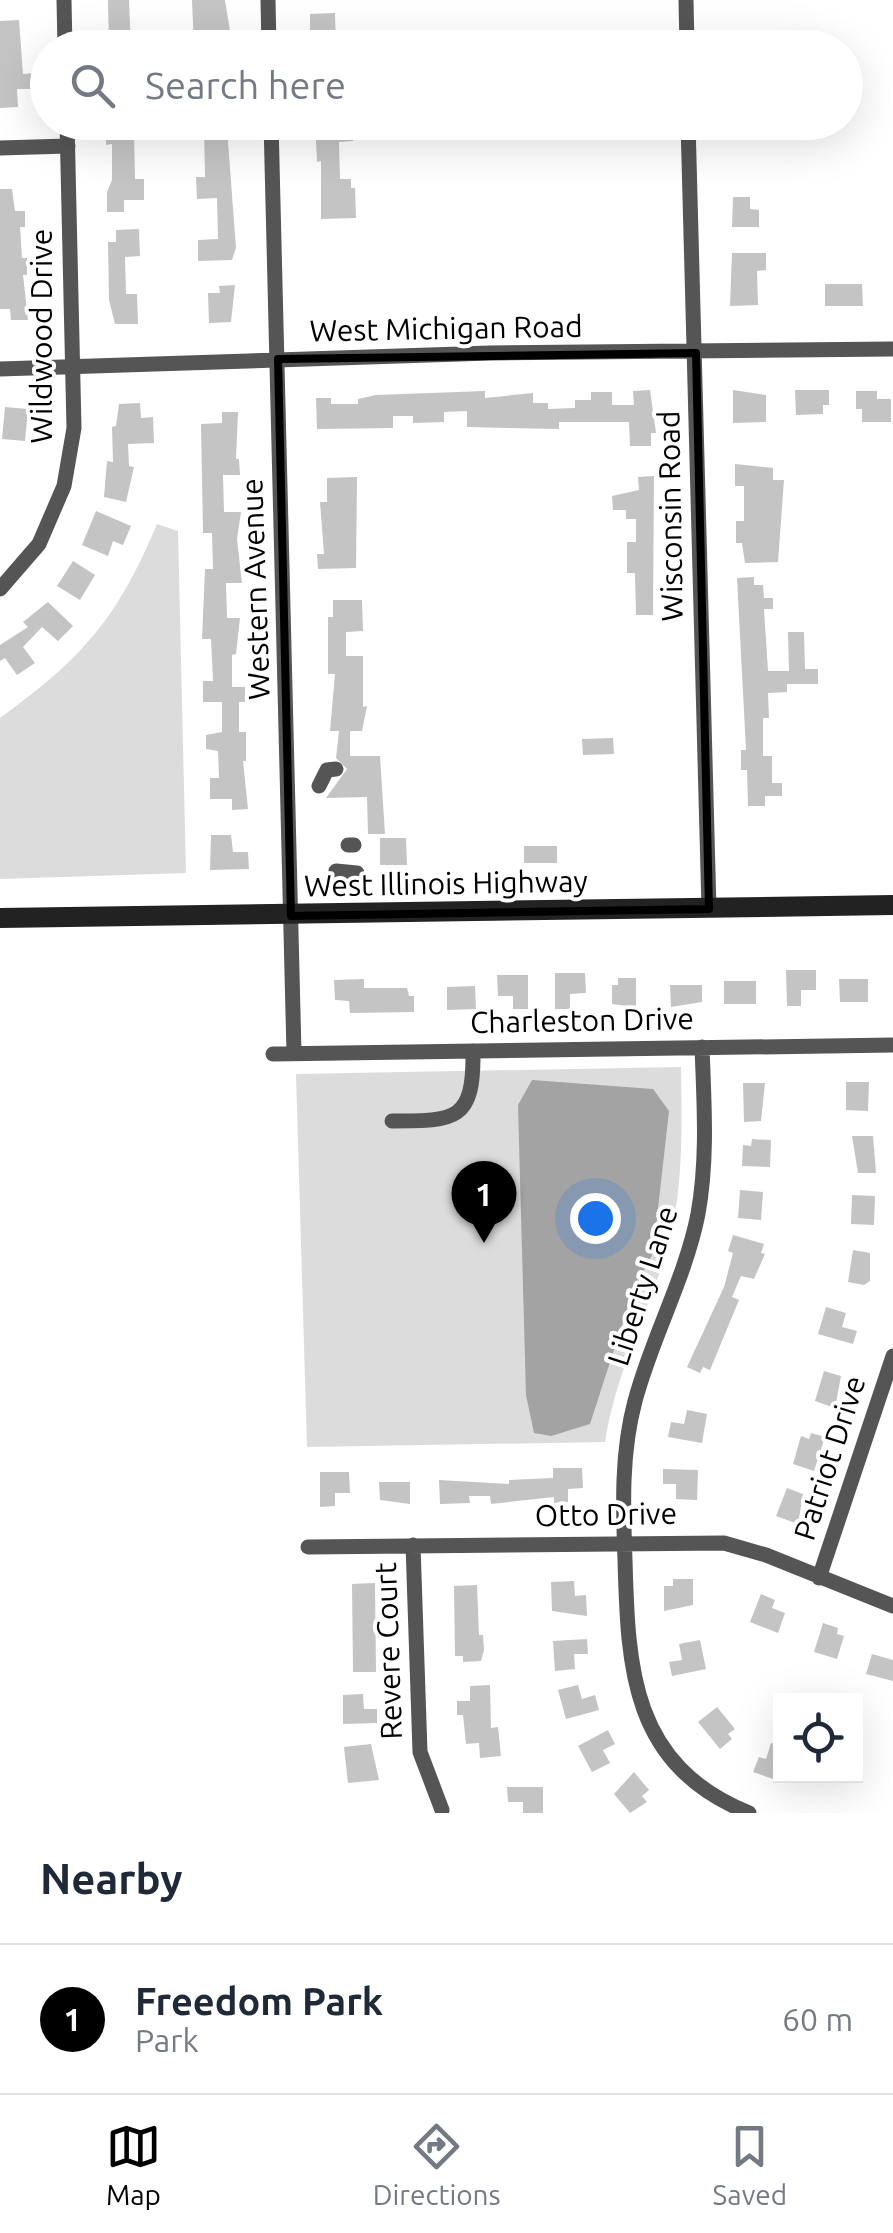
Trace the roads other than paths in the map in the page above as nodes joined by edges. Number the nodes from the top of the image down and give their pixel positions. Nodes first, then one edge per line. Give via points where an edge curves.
1 (64, 0) edge
2 (268, 0) edge
3 (686, 0) edge
4 (65, 30) edge
5 (269, 30) edge
6 (687, 30) edge
7 (68, 140) edge
8 (272, 140) edge
9 (689, 140) edge
10 (68, 146) junction
11 (0, 148) edge
12 (893, 349) edge
13 (696, 353) junction
14 (278, 360) junction
15 (72, 365) junction
16 (0, 369) edge
17 (0, 589) edge
18 (336, 770) dead end
19 (319, 786) dead end
20 (336, 872) dead end
21 (358, 872) dead end
22 (893, 906) edge
23 (708, 909) junction
24 (290, 916) junction
25 (0, 918) edge
26 (893, 1044) edge
27 (702, 1047) junction
28 (474, 1051) junction
29 (294, 1053) junction
30 (273, 1054) dead end
31 (392, 1121) dead end
32 (893, 1356) edge
33 (624, 1542) junction
34 (412, 1545) junction
35 (308, 1546) dead end
36 (819, 1578) junction
37 (893, 1606) edge
38 (442, 1810) edge
39 (749, 1813) edge

1 - 4 street
2 - 5 street
3 - 6 street
7 - 10 street, Wildwood Drive
8 - 14 street, Western Avenue
9 - 13 street, Wisconsin Road
10 - 11 street
10 - 15 street, Wildwood Drive
12 - 13 street, West Michigan Road
13 - 14 street, West Michigan Road
13 - 23 street, Wisconsin Road
14 - 15 street, West Michigan Road
14 - 24 street, Western Avenue
15 - 16 street, West Michigan Road
15 - 17 street, Wildwood Drive via 74,428 64,486 38,544
18 - 19 street via 328,770
20 - 21 street
22 - 23 street, West Illinois Highway
23 - 24 street, West Illinois Highway
24 - 25 street, West Illinois Highway
24 - 29 street, Western Avenue
26 - 27 street, Charleston Drive
27 - 28 street, Charleston Drive
27 - 33 street, Liberty Lane via 699,1205 685,1265 633,1406
28 - 29 street, Charleston Drive
28 - 31 street via 471,1099 461,1112 443,1120
29 - 30 street, Charleston Drive
32 - 36 street, Patriot Drive
33 - 34 street, Otto Drive
33 - 36 street, Otto Drive via 724,1543
33 - 39 street, Liberty Lane via 628,1656 646,1716 694,1780
34 - 35 street, Otto Drive
34 - 38 street, Revere Court via 420,1752
36 - 37 street, Otto Drive

